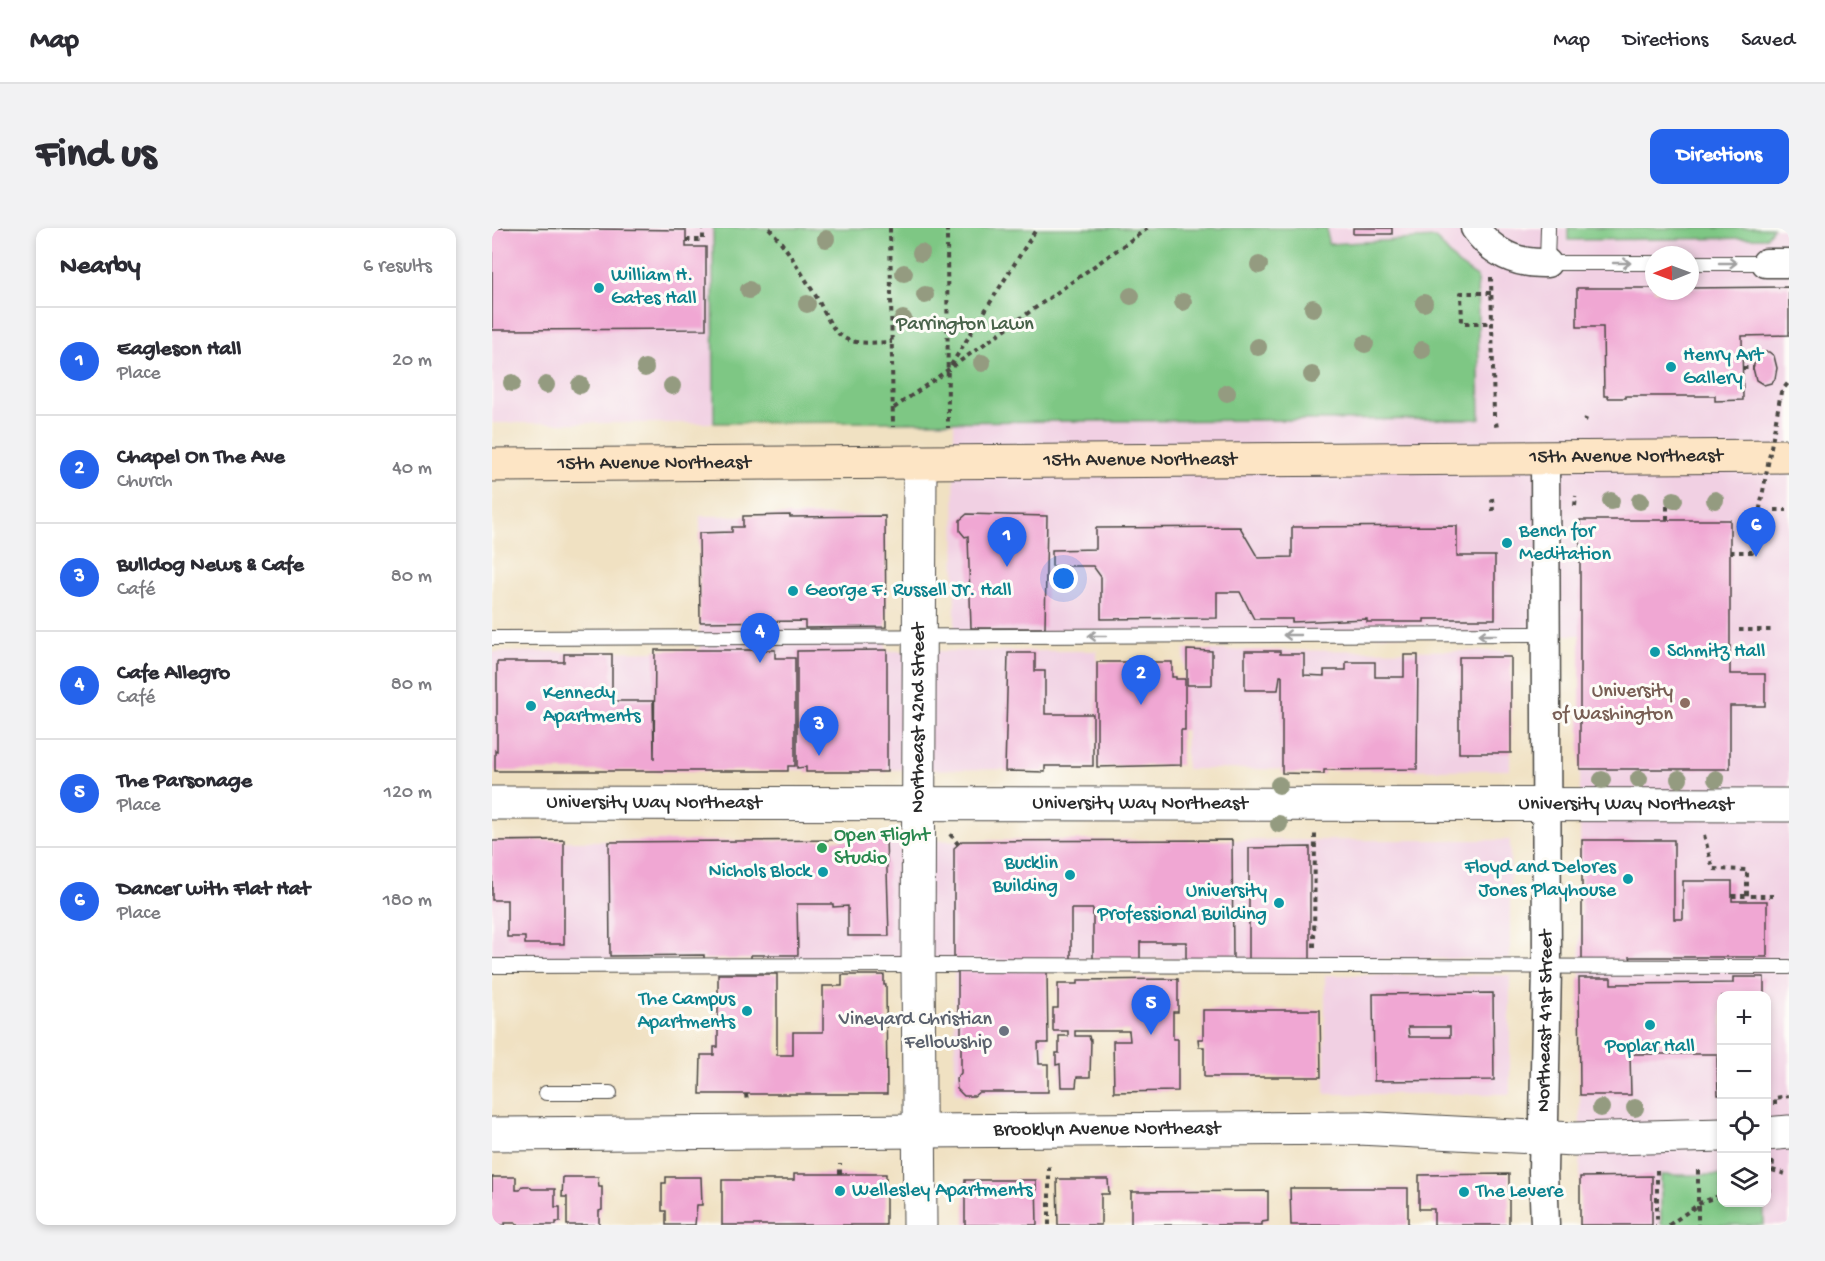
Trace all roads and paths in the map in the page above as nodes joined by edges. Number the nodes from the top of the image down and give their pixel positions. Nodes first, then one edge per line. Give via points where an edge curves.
1 (703, 228) edge
2 (769, 228) edge
3 (890, 228) edge
4 (947, 228) edge
5 (1037, 228) edge
6 (1148, 228) edge
7 (1475, 228) edge
8 (1548, 228) edge
9 (686, 240) dead end
10 (1699, 262) edge
11 (1547, 263) junction
12 (1645, 263) edge
13 (1778, 263) edge
14 (1491, 277) dead end
15 (1491, 294) junction
16 (1492, 323) junction
17 (892, 342) junction
18 (949, 368) junction
19 (1743, 368) dead end
20 (1753, 368) dead end
21 (1789, 382) edge
22 (894, 408) junction
23 (1494, 416) dead end
24 (1500, 424) dead end
25 (1494, 425) dead end
26 (894, 427) dead end
27 (948, 428) dead end
28 (1789, 456) edge
29 (1545, 458) junction
30 (920, 462) junction
31 (492, 465) edge
32 (1576, 496) dead end
33 (1492, 498) dead end
34 (1575, 506) dead end
35 (1667, 506) dead end
36 (1775, 510) dead end
37 (1787, 510) dead end
38 (1493, 511) dead end
39 (1667, 520) dead end
40 (1730, 552) dead end
41 (1739, 630) dead end
42 (1775, 630) dead end
43 (1546, 634) junction
44 (919, 636) junction
45 (492, 638) edge
46 (492, 804) edge
47 (918, 804) junction
48 (1546, 804) junction
49 (1789, 805) edge
50 (950, 834) dead end
51 (1315, 834) dead end
52 (1704, 835) dead end
53 (958, 844) dead end
54 (1732, 896) dead end
55 (1773, 896) dead end
56 (1747, 897) junction
57 (918, 965) junction
58 (492, 966) edge
59 (1314, 966) junction
60 (1547, 967) junction
61 (1789, 967) edge
62 (546, 1093) dead end
63 (610, 1093) dead end
64 (746, 1094) dead end
65 (1789, 1096) edge
66 (1775, 1098) dead end
67 (747, 1102) dead end
68 (919, 1131) junction
69 (1789, 1132) edge
70 (492, 1134) edge
71 (1771, 1134) edge
72 (1717, 1135) edge
73 (1545, 1137) junction
74 (840, 1164) dead end
75 (1049, 1164) dead end
76 (1657, 1170) dead end
77 (1698, 1170) dead end
78 (1772, 1170) dead end
79 (840, 1174) dead end
80 (1789, 1175) edge
81 (1717, 1197) edge
82 (1698, 1205) junction
83 (920, 1225) edge
84 (1049, 1225) edge
85 (1545, 1225) edge
86 (1657, 1225) edge
87 (1669, 1225) edge
88 (1698, 1225) edge

1 - 9 path via 703,240
2 - 17 path via 839,334 860,342
3 - 17 path
4 - 18 path
5 - 18 path
6 - 18 path
7 - 11 street via 1500,253 1525,263
8 - 11 lane
10 -> 13 lane
11 -> 12 lane
14 - 15 path
15 - 16 path
15 - 16 path via 1461,293 1462,323
16 - 23 path
17 - 22 path
18 - 22 path
18 - 27 path
19 - 20 path
21 - 40 path, bridge via 1781,392 1752,552
22 - 26 path
24 - 25 path
28 - 29 main road, 15th Avenue Northeast
29 - 30 main road, 15th Avenue Northeast
29 - 43 street, Northeast 41st Street
30 - 31 main road, 15th Avenue Northeast
30 - 44 street, Northeast 42nd Street
32 - 34 path
33 - 38 path
35 - 39 path
36 - 37 path
41 - 42 path
43 -> 44 lane
43 - 48 street, Northeast 41st Street
44 - 45 lane
44 - 47 street, Northeast 42nd Street
46 - 47 street, University Way Northeast
47 - 48 street, University Way Northeast
47 - 57 street, Northeast 42nd Street
48 - 49 street, University Way Northeast
48 - 60 street, Northeast 41st Street
50 - 53 path
51 - 59 path
52 - 56 path via 1713,869 1747,870
54 - 56 path
55 - 56 path
57 - 58 lane
57 - 59 lane
57 - 68 street, Northeast 42nd Street
59 - 60 lane
60 - 61 lane
60 - 73 street, Northeast 41st Street
62 - 63 lane
64 - 67 path
65 - 66 path
68 - 70 street, Brooklyn Avenue Northeast
68 - 73 street, Brooklyn Avenue Northeast via 1359,1128
68 - 83 street, Northeast 42nd Street
69 - 71 street
72 - 73 street, Brooklyn Avenue Northeast
73 - 85 street, Northeast 41st Street
74 - 79 path
75 - 84 path
76 - 86 path
77 - 82 path
78 - 80 path
81 - 82 path
82 - 87 path
82 - 88 path

